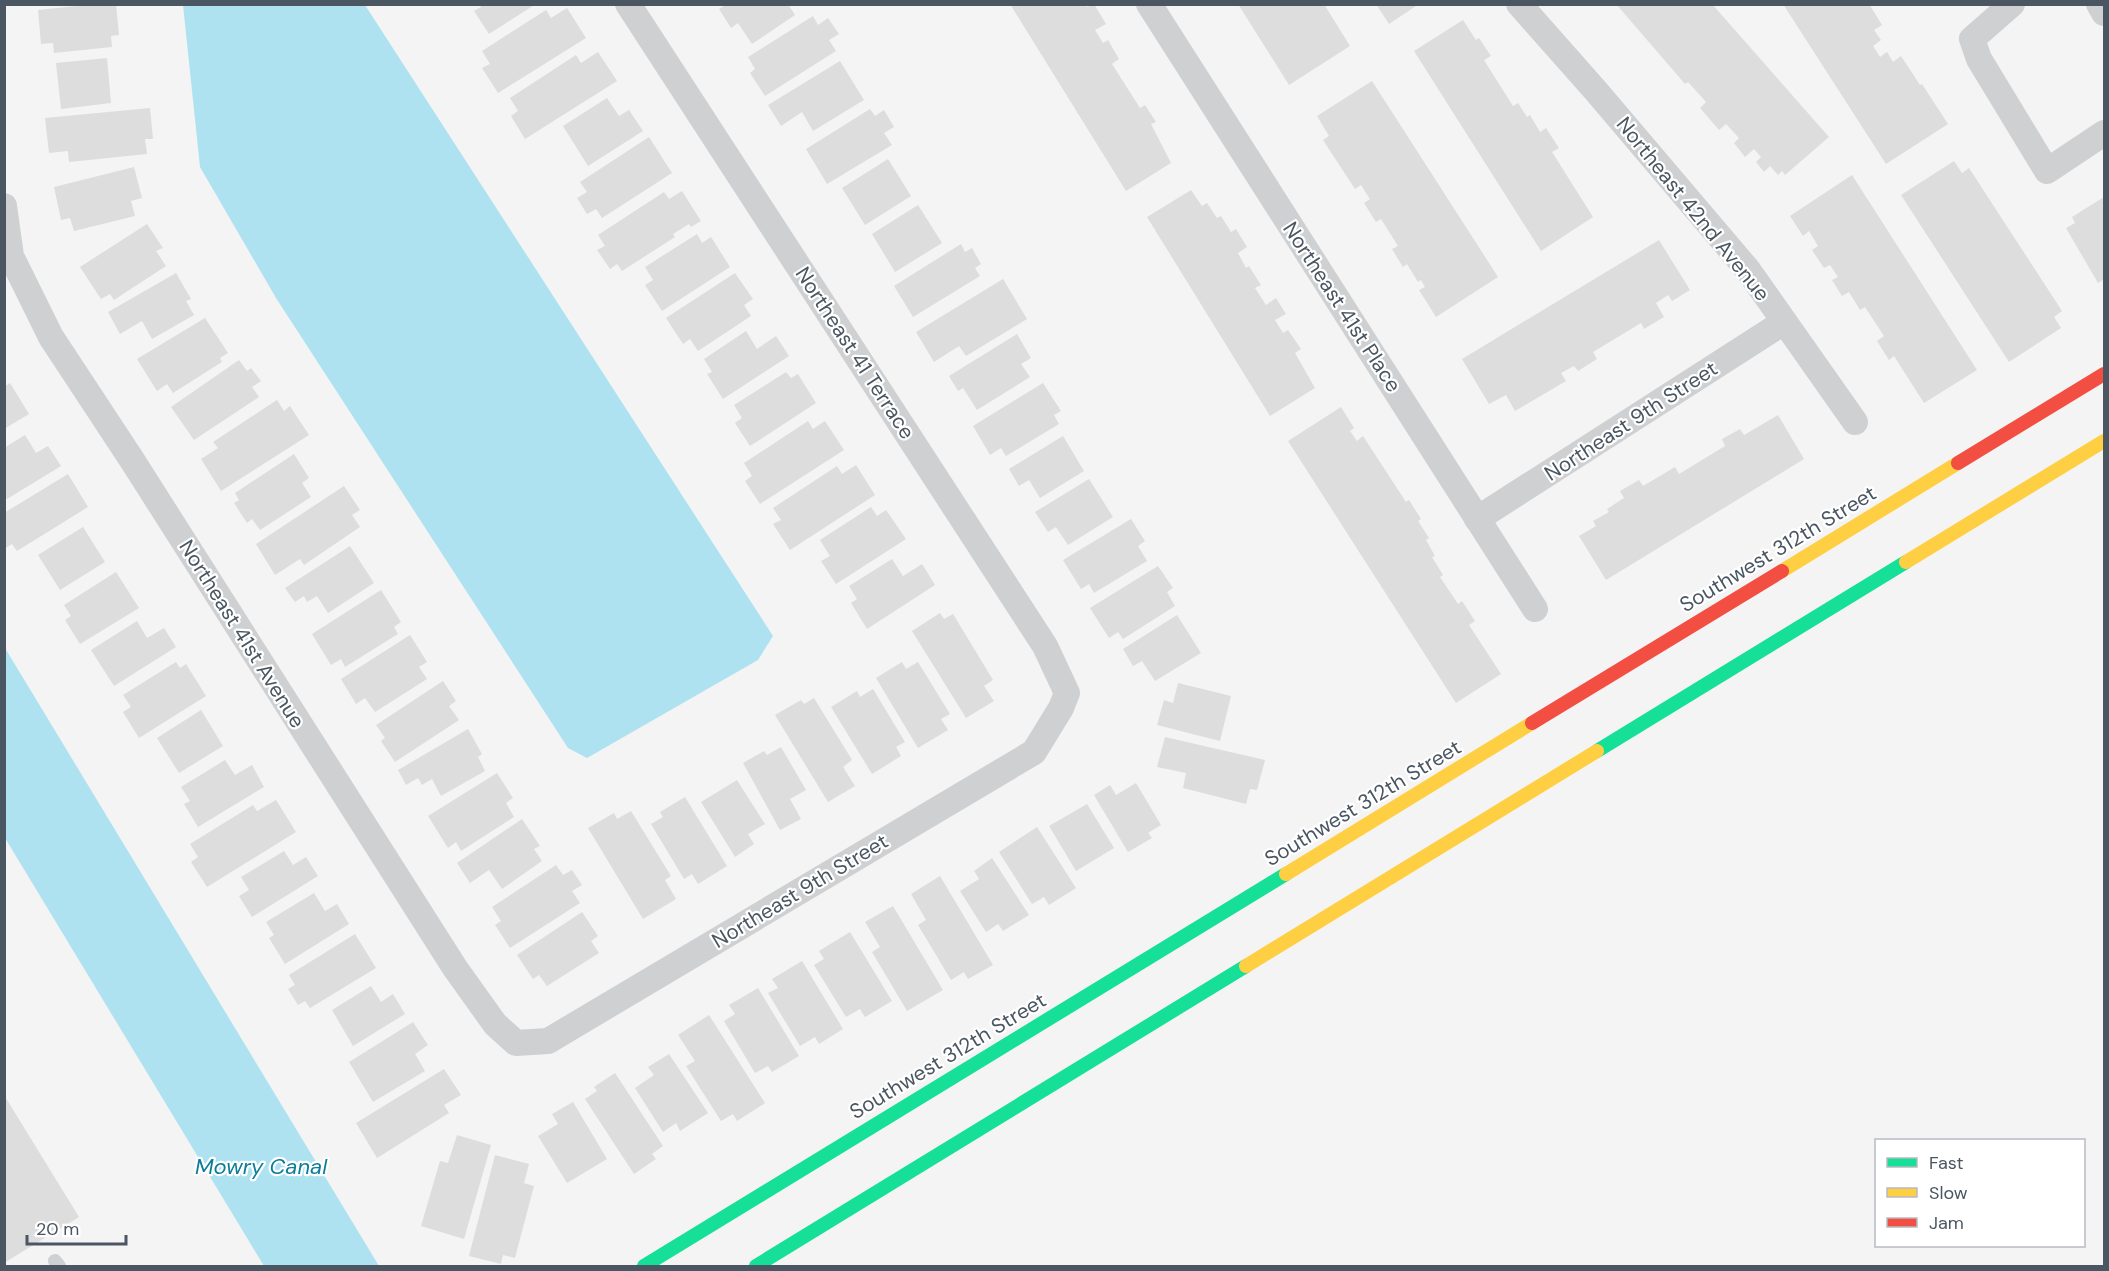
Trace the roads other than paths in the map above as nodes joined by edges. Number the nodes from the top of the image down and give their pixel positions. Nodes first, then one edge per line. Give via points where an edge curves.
1 (628, 4) edge
2 (1149, 4) edge
3 (1519, 4) edge
4 (2012, 4) edge
5 (2098, 4) edge
6 (2104, 13) edge
7 (2104, 133) edge
8 (4, 206) edge
9 (1784, 322) junction
10 (2104, 374) edge
11 (1856, 422) dead end
12 (2104, 441) edge
13 (1477, 519) junction
14 (1534, 609) dead end
15 (1061, 708) joint
16 (516, 1043) joint
17 (644, 1266) edge
18 (756, 1266) edge

1 - 15 street, Northeast 41 Terrace via 1046,646 1066,693
2 - 13 street, Northeast 41st Place
3 - 9 street, Northeast 42nd Avenue via 1740,261
4 - 7 street via 1972,39 1979,59 2047,171
5 - 6 street
8 - 16 street, Northeast 41st Avenue via 10,256 51,337 454,968 495,1024
9 - 11 street, Northeast 42nd Avenue
9 - 13 street, Northeast 9th Street
10 - 17 main road, Southwest 312th Street
12 - 18 main road
13 - 14 street, Northeast 41st Place
15 - 16 street, Northeast 9th Street via 1034,752 548,1041

